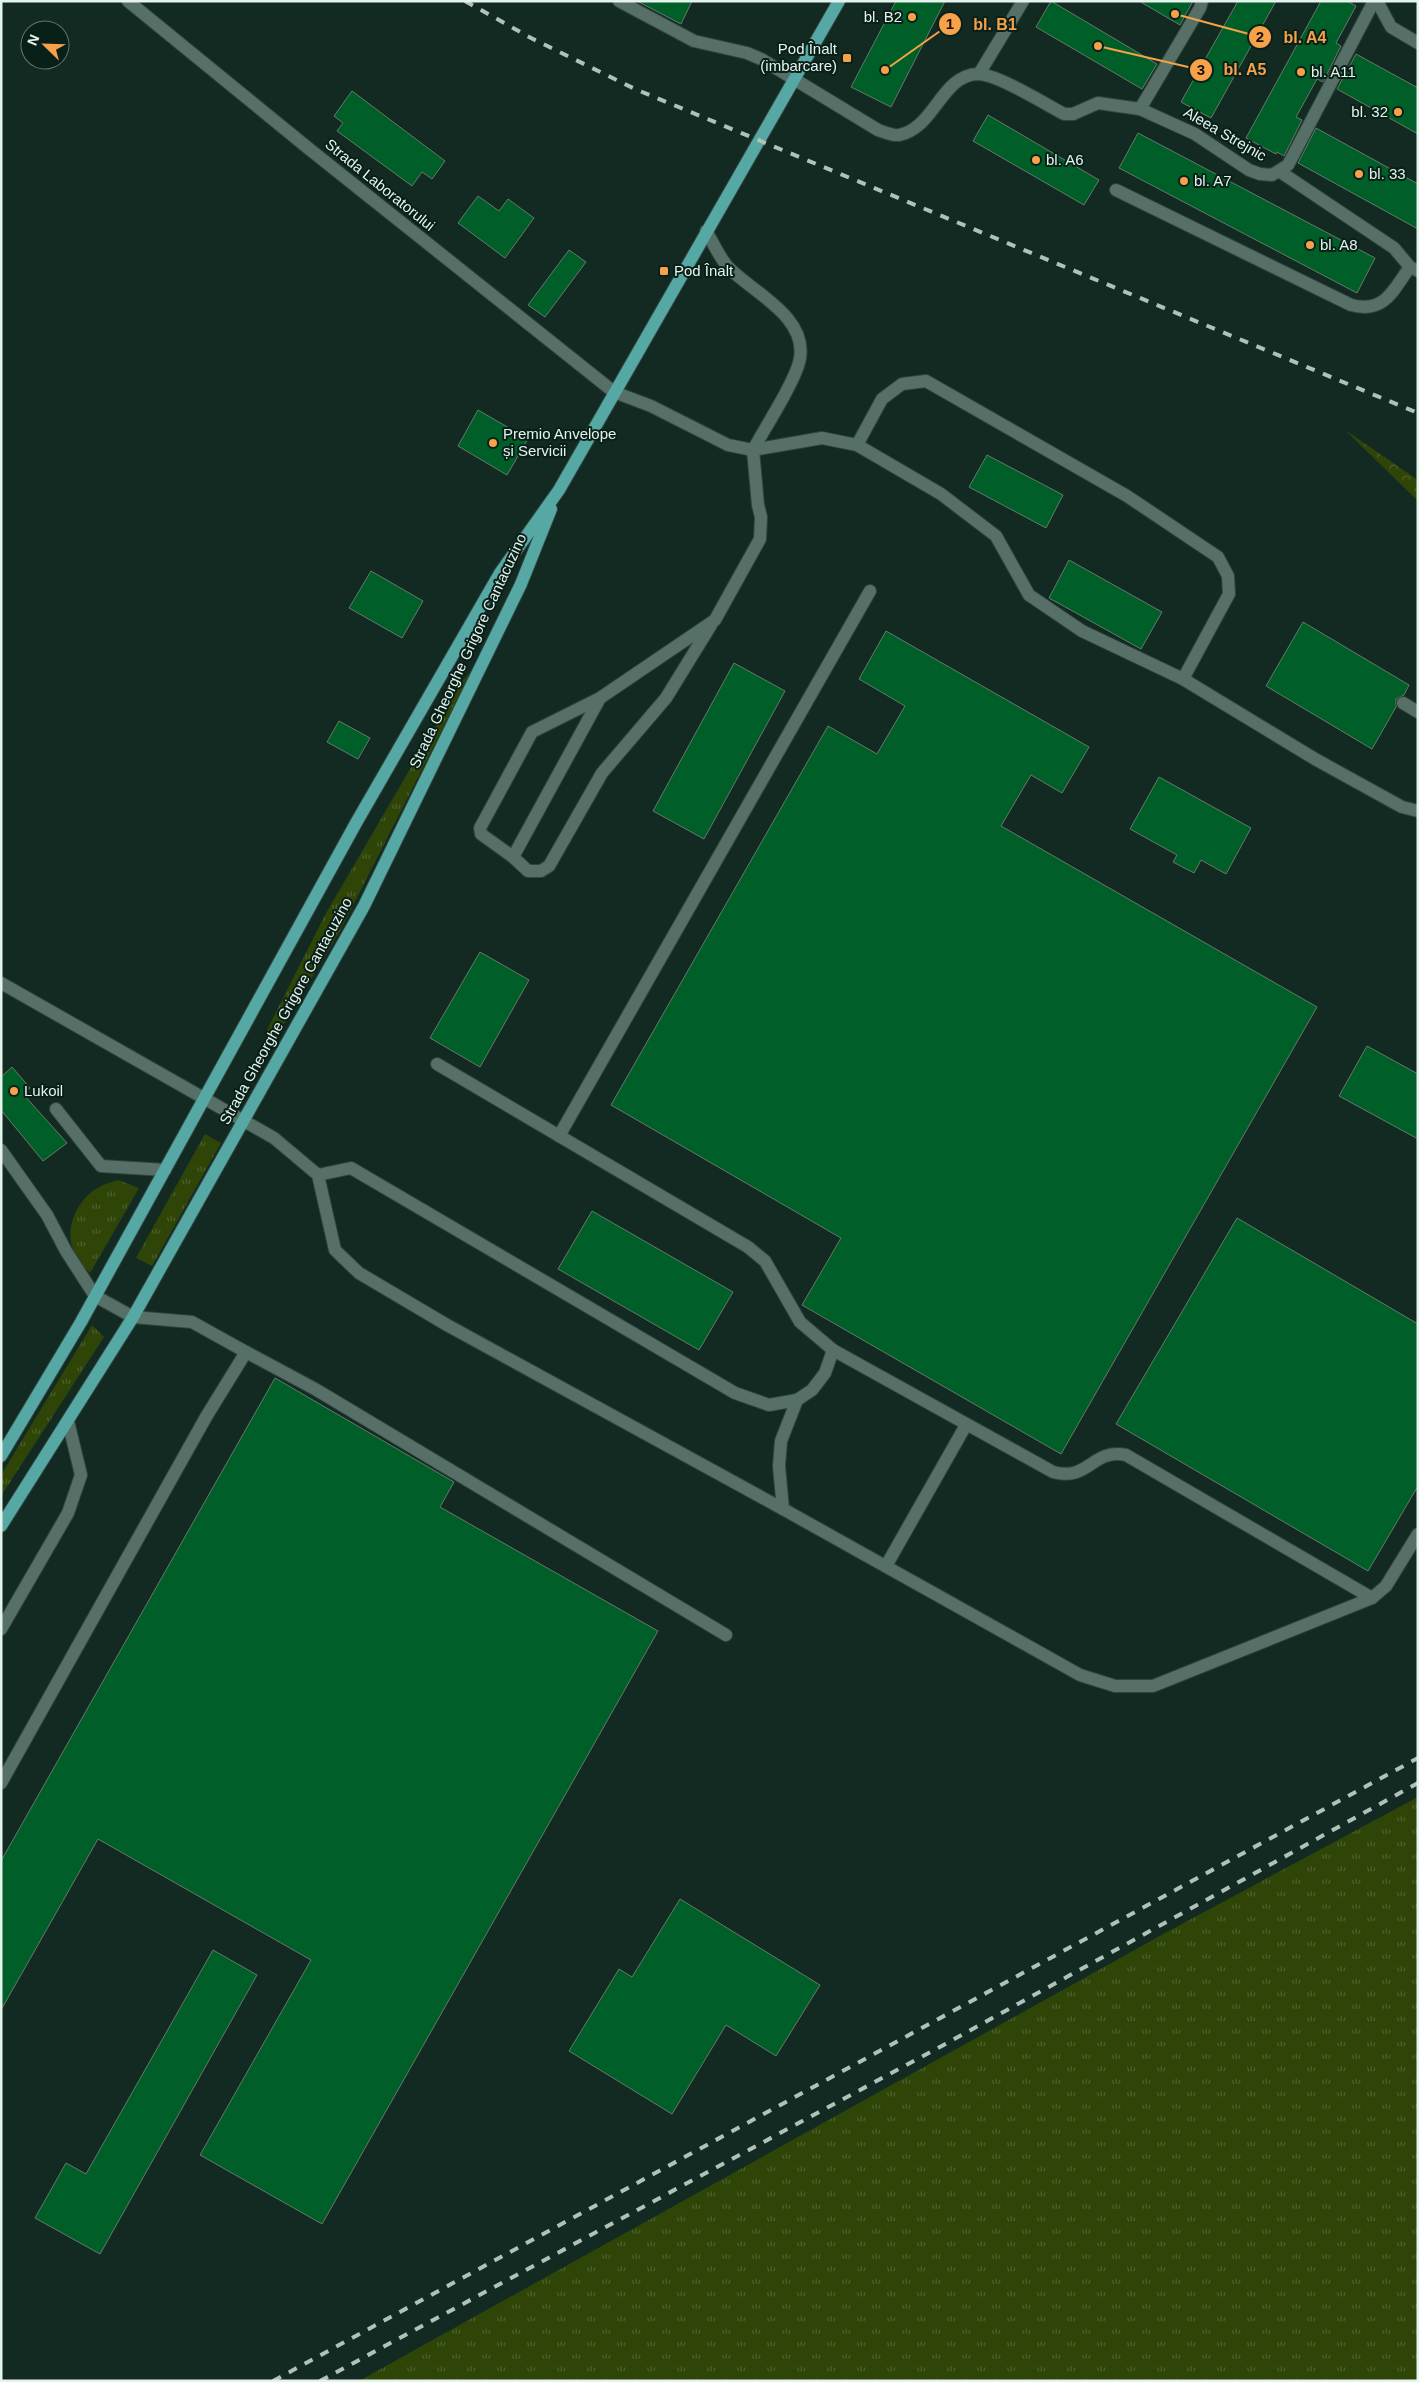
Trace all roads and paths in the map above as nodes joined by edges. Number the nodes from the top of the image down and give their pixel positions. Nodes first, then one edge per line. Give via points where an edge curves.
1 (128, 1) edge
2 (619, 1) edge
3 (839, 1) edge
4 (1023, 1) edge
5 (1202, 1) edge
6 (1376, 1) edge
7 (1418, 43) edge
8 (979, 74) junction
9 (794, 79) junction
10 (1140, 109) junction
11 (1279, 172) junction
12 (1116, 190) dead end
13 (706, 231) junction
14 (1414, 269) edge
15 (614, 392) junction
16 (857, 445) junction
17 (753, 450) junction
18 (559, 490) junction
19 (870, 591) dead end
20 (715, 620) junction
21 (1184, 679) junction
22 (600, 698) junction
23 (1403, 703) dead end
24 (1418, 712) edge
25 (1418, 811) edge
26 (513, 857) junction
27 (1, 983) edge
28 (437, 1064) dead end
29 (205, 1099) junction
30 (56, 1109) dead end
31 (243, 1120) junction
32 (559, 1136) junction
33 (2, 1150) edge
34 (165, 1170) junction
35 (318, 1175) junction
36 (95, 1296) junction
37 (133, 1317) junction
38 (833, 1350) junction
39 (246, 1352) junction
40 (797, 1400) junction
41 (68, 1421) junction
42 (966, 1424) junction
43 (1, 1456) edge
44 (784, 1509) junction
45 (1, 1526) edge
46 (1418, 1534) edge
47 (886, 1566) junction
48 (1372, 1598) junction
49 (1, 1629) edge
50 (726, 1635) dead end
51 (1, 1783) edge

1 - 15 street, Strada Laboratorului
2 - 9 street via 694,41 746,53
3 - 9 main road, Strada Gheorghe Grigore Cantacuzino
4 - 8 street
5 - 10 street
6 - 7 street via 1391,27
6 - 11 street, Aleea Strejnic via 1288,165
8 - 9 street via 954,83 915,130 898,136 878,130
8 - 10 street, Aleea Strejnic via 1014,87 1064,114 1073,114 1098,103
9 - 13 main road, Strada Gheorghe Grigore Cantacuzino
10 - 11 street, Aleea Strejnic via 1195,134 1249,170 1272,175
11 - 14 street via 1394,248
12 - 14 street via 1357,307 1377,306 1388,299
13 - 15 main road, Strada Gheorghe Grigore Cantacuzino
13 - 17 street via 726,266 786,317 800,342 800,359 793,376
15 - 17 street, Strada Laboratorului via 651,406 728,445
15 - 18 main road, Strada Gheorghe Grigore Cantacuzino
16 - 17 street via 822,438
16 - 21 street via 941,494 996,536 1029,595 1082,631
16 - 21 street via 882,399 902,384 926,381 1127,496 1218,558 1228,576 1229,594
17 - 20 street via 761,517 760,539
18 - 29 main road, Strada Gheorghe Grigore Cantacuzino via 500,573 356,823
18 - 31 main road, Strada Gheorghe Grigore Cantacuzino via 521,584 364,906
19 - 32 street
20 - 22 street
20 - 26 street via 666,698 602,773 549,866 542,871 528,871
21 - 25 street via 1315,759 1402,807
22 - 26 street
22 - 26 street via 532,732 528,738 480,828 482,834
23 - 24 street
27 - 29 street
28 - 32 street
29 - 31 street
29 - 34 main road, Strada Gheorghe Grigore Cantacuzino
30 - 34 street via 101,1166
31 - 35 street via 274,1138
31 - 37 main road, Strada Gheorghe Grigore Cantacuzino
32 - 38 street via 748,1246 765,1261 800,1322
33 - 36 street via 47,1215
34 - 36 main road, Strada Gheorghe Grigore Cantacuzino
35 - 40 street via 351,1168 735,1393 770,1405
35 - 44 street via 335,1250 359,1273 447,1325
36 - 37 street
36 - 43 main road, Strada Gheorghe Grigore Cantacuzino
37 - 39 street via 192,1322
37 - 41 main road, Strada Gheorghe Grigore Cantacuzino
38 - 40 street via 825,1372 812,1390
38 - 42 street
39 - 50 street via 315,1388
39 - 51 street via 206,1417
40 - 44 street via 781,1441 779,1466
41 - 45 main road, Strada Gheorghe Grigore Cantacuzino
41 - 49 street via 81,1475 68,1513
42 - 47 street
42 - 48 street via 1062,1475 1077,1474 1103,1456 1126,1455
44 - 47 street
46 - 48 street via 1386,1586
47 - 48 street via 1080,1675 1115,1686 1153,1686

